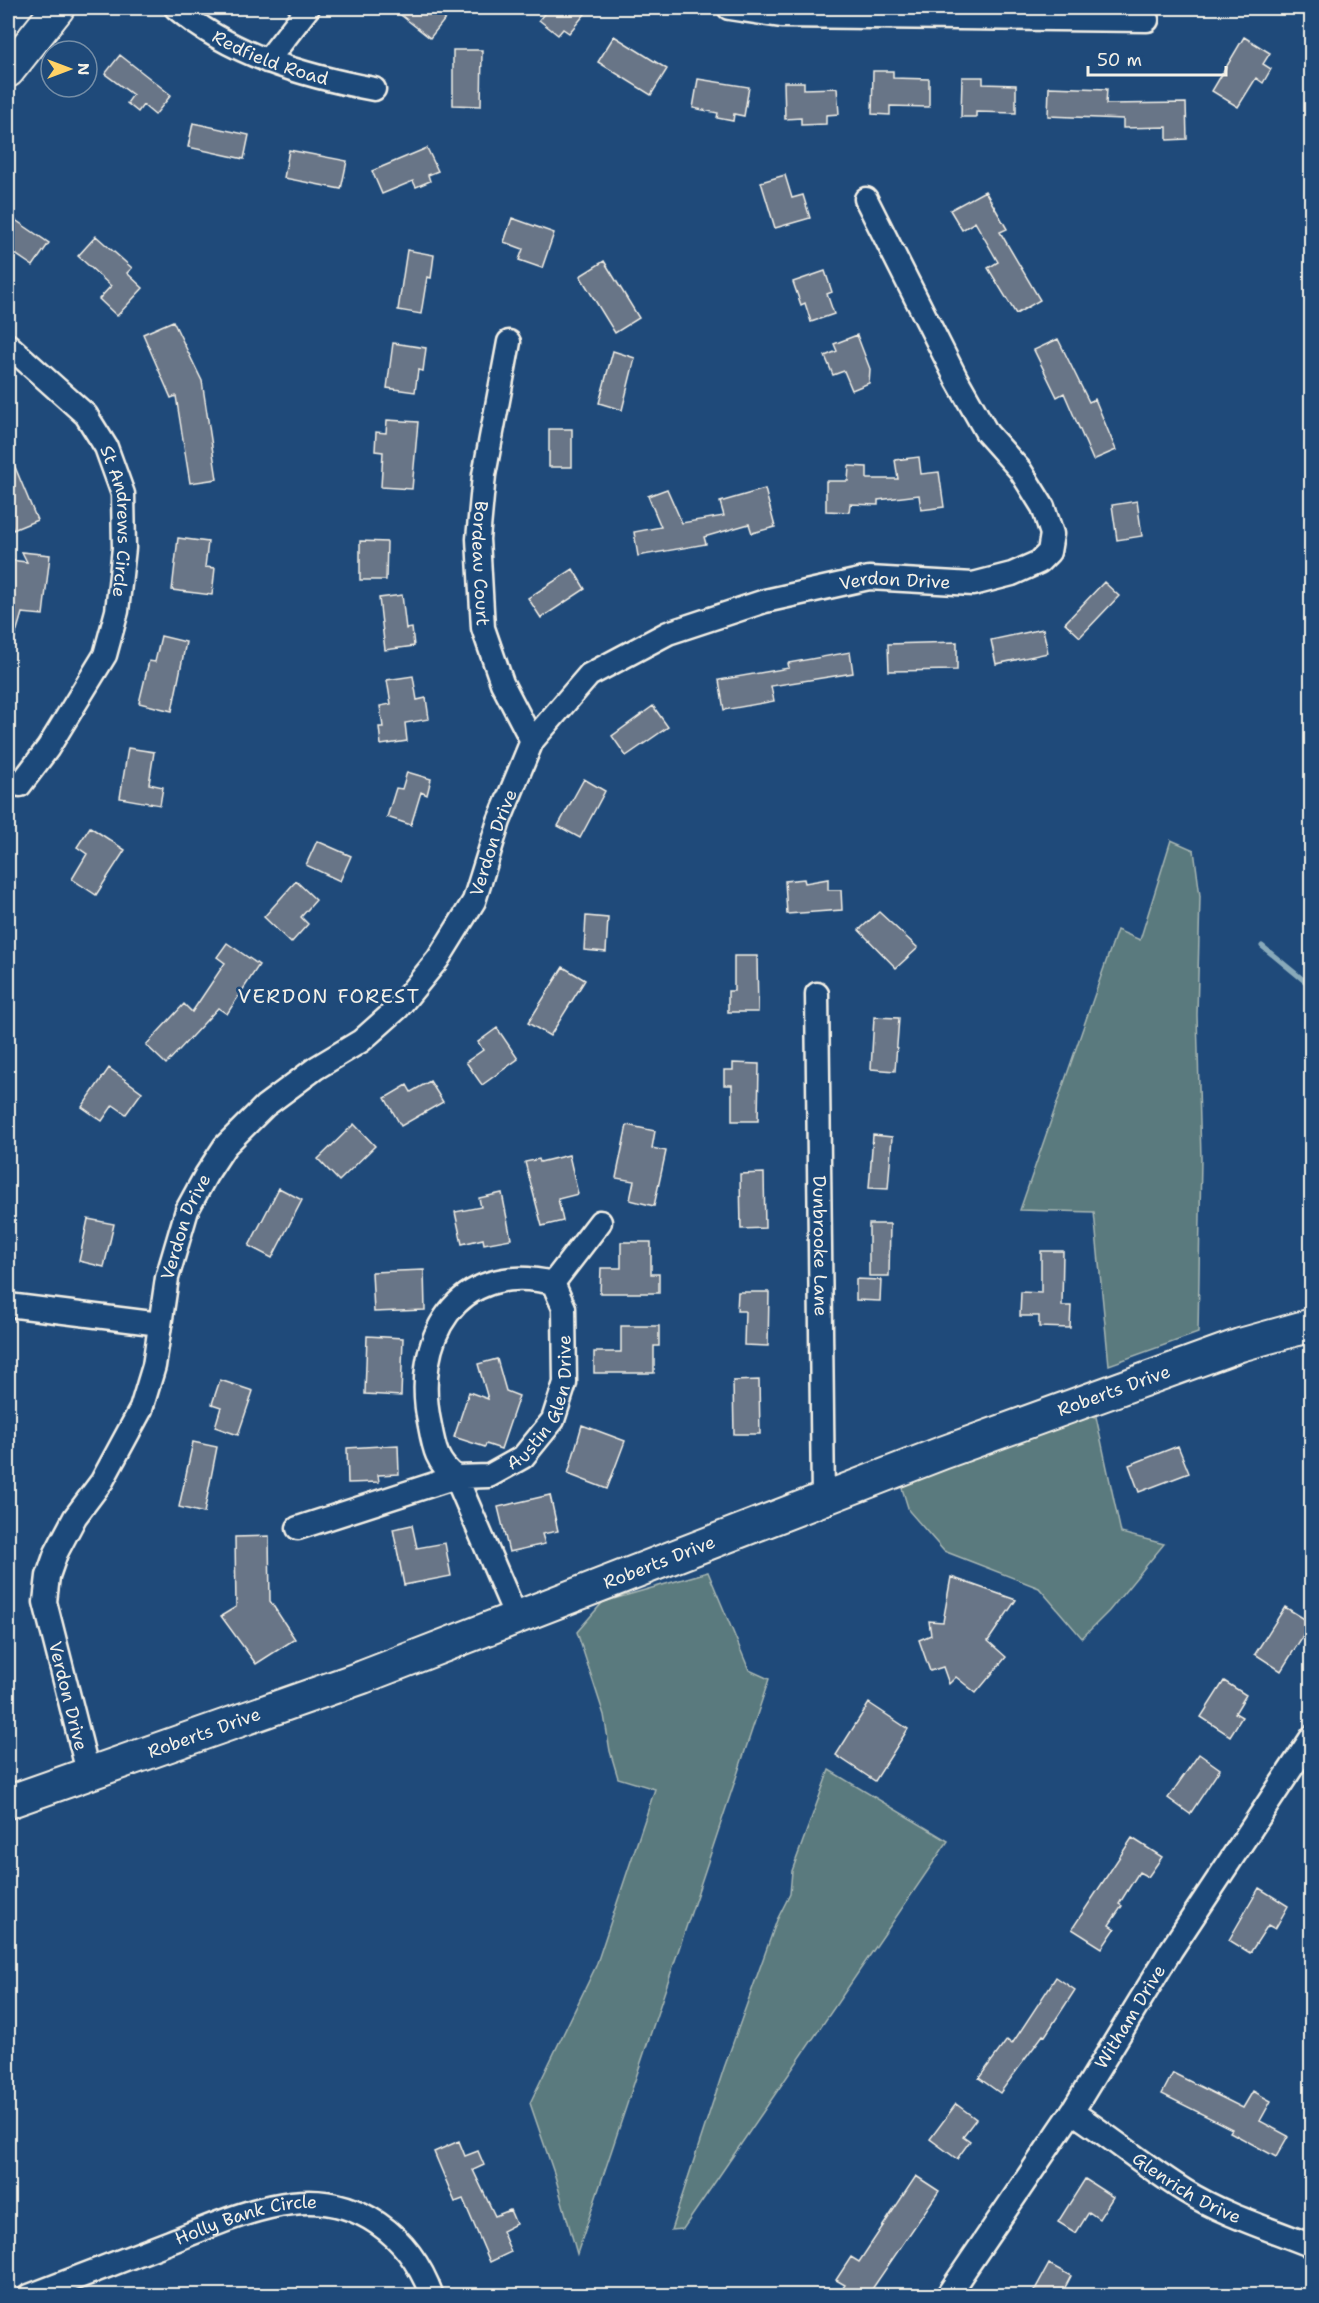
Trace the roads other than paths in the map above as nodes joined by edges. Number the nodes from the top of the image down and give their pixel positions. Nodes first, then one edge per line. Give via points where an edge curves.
1 (58, 8) edge
2 (176, 8) edge
3 (308, 8) edge
4 (729, 8) edge
5 (1147, 20) dead end
6 (267, 61) junction
7 (8, 71) edge
8 (374, 89) dead end
9 (866, 199) dead end
10 (509, 342) dead end
11 (8, 345) edge
12 (532, 741) junction
13 (20, 785) dead end
14 (817, 994) dead end
15 (600, 1222) dead end
16 (553, 1283) junction
17 (8, 1305) edge
18 (160, 1324) junction
19 (1311, 1325) edge
20 (456, 1477) junction
21 (823, 1498) junction
22 (298, 1528) dead end
23 (517, 1619) junction
24 (1311, 1737) edge
25 (88, 1772) junction
26 (8, 1802) edge
27 (1072, 2112) junction
28 (1311, 2246) edge
29 (29, 2295) edge
30 (432, 2295) edge
31 (947, 2295) edge

1 - 7 street
2 - 6 street, Redfield Road via 202,30
3 - 6 street
4 - 5 street via 782,16
6 - 8 street, Redfield Road via 331,81
9 - 12 street, Verdon Drive via 987,433 1020,470 1042,507 1052,534 1049,552 1039,562 1012,574 973,584 869,578 765,602 668,633 589,675
10 - 12 street, Bordeau Court via 484,475 478,550 483,628 502,683
11 - 13 street, St Andrews Circle via 86,415 106,447 123,494 124,548 117,611 105,655 48,748
12 - 18 street, Verdon Drive via 499,821 474,901 438,960 398,1008 361,1041 265,1106 225,1146 206,1174 187,1210 167,1278
14 - 21 street, Dunbrooke Lane
15 - 16 street
16 - 20 street, Austin Glen Drive via 564,1308 565,1336 565,1383 553,1420 523,1457 489,1476
16 - 20 street via 532,1278 500,1279 477,1287 457,1302 438,1327 429,1360 426,1408 442,1468
17 - 18 street
18 - 25 street, Verdon Drive via 154,1366 141,1409 102,1481 75,1517 48,1576 45,1602
19 - 21 street, Roberts Drive via 1240,1345
20 - 22 street, Austin Glen Drive
20 - 23 street
21 - 23 street, Roberts Drive
23 - 25 street, Roberts Drive
24 - 27 street, Witham Drive via 1171,1950
25 - 26 street, Roberts Drive
27 - 28 street, Glenrich Drive via 1187,2192
27 - 31 street, Witham Drive
29 - 30 street, Holly Bank Circle via 230,2219 292,2203 337,2205 368,2216 401,2243

